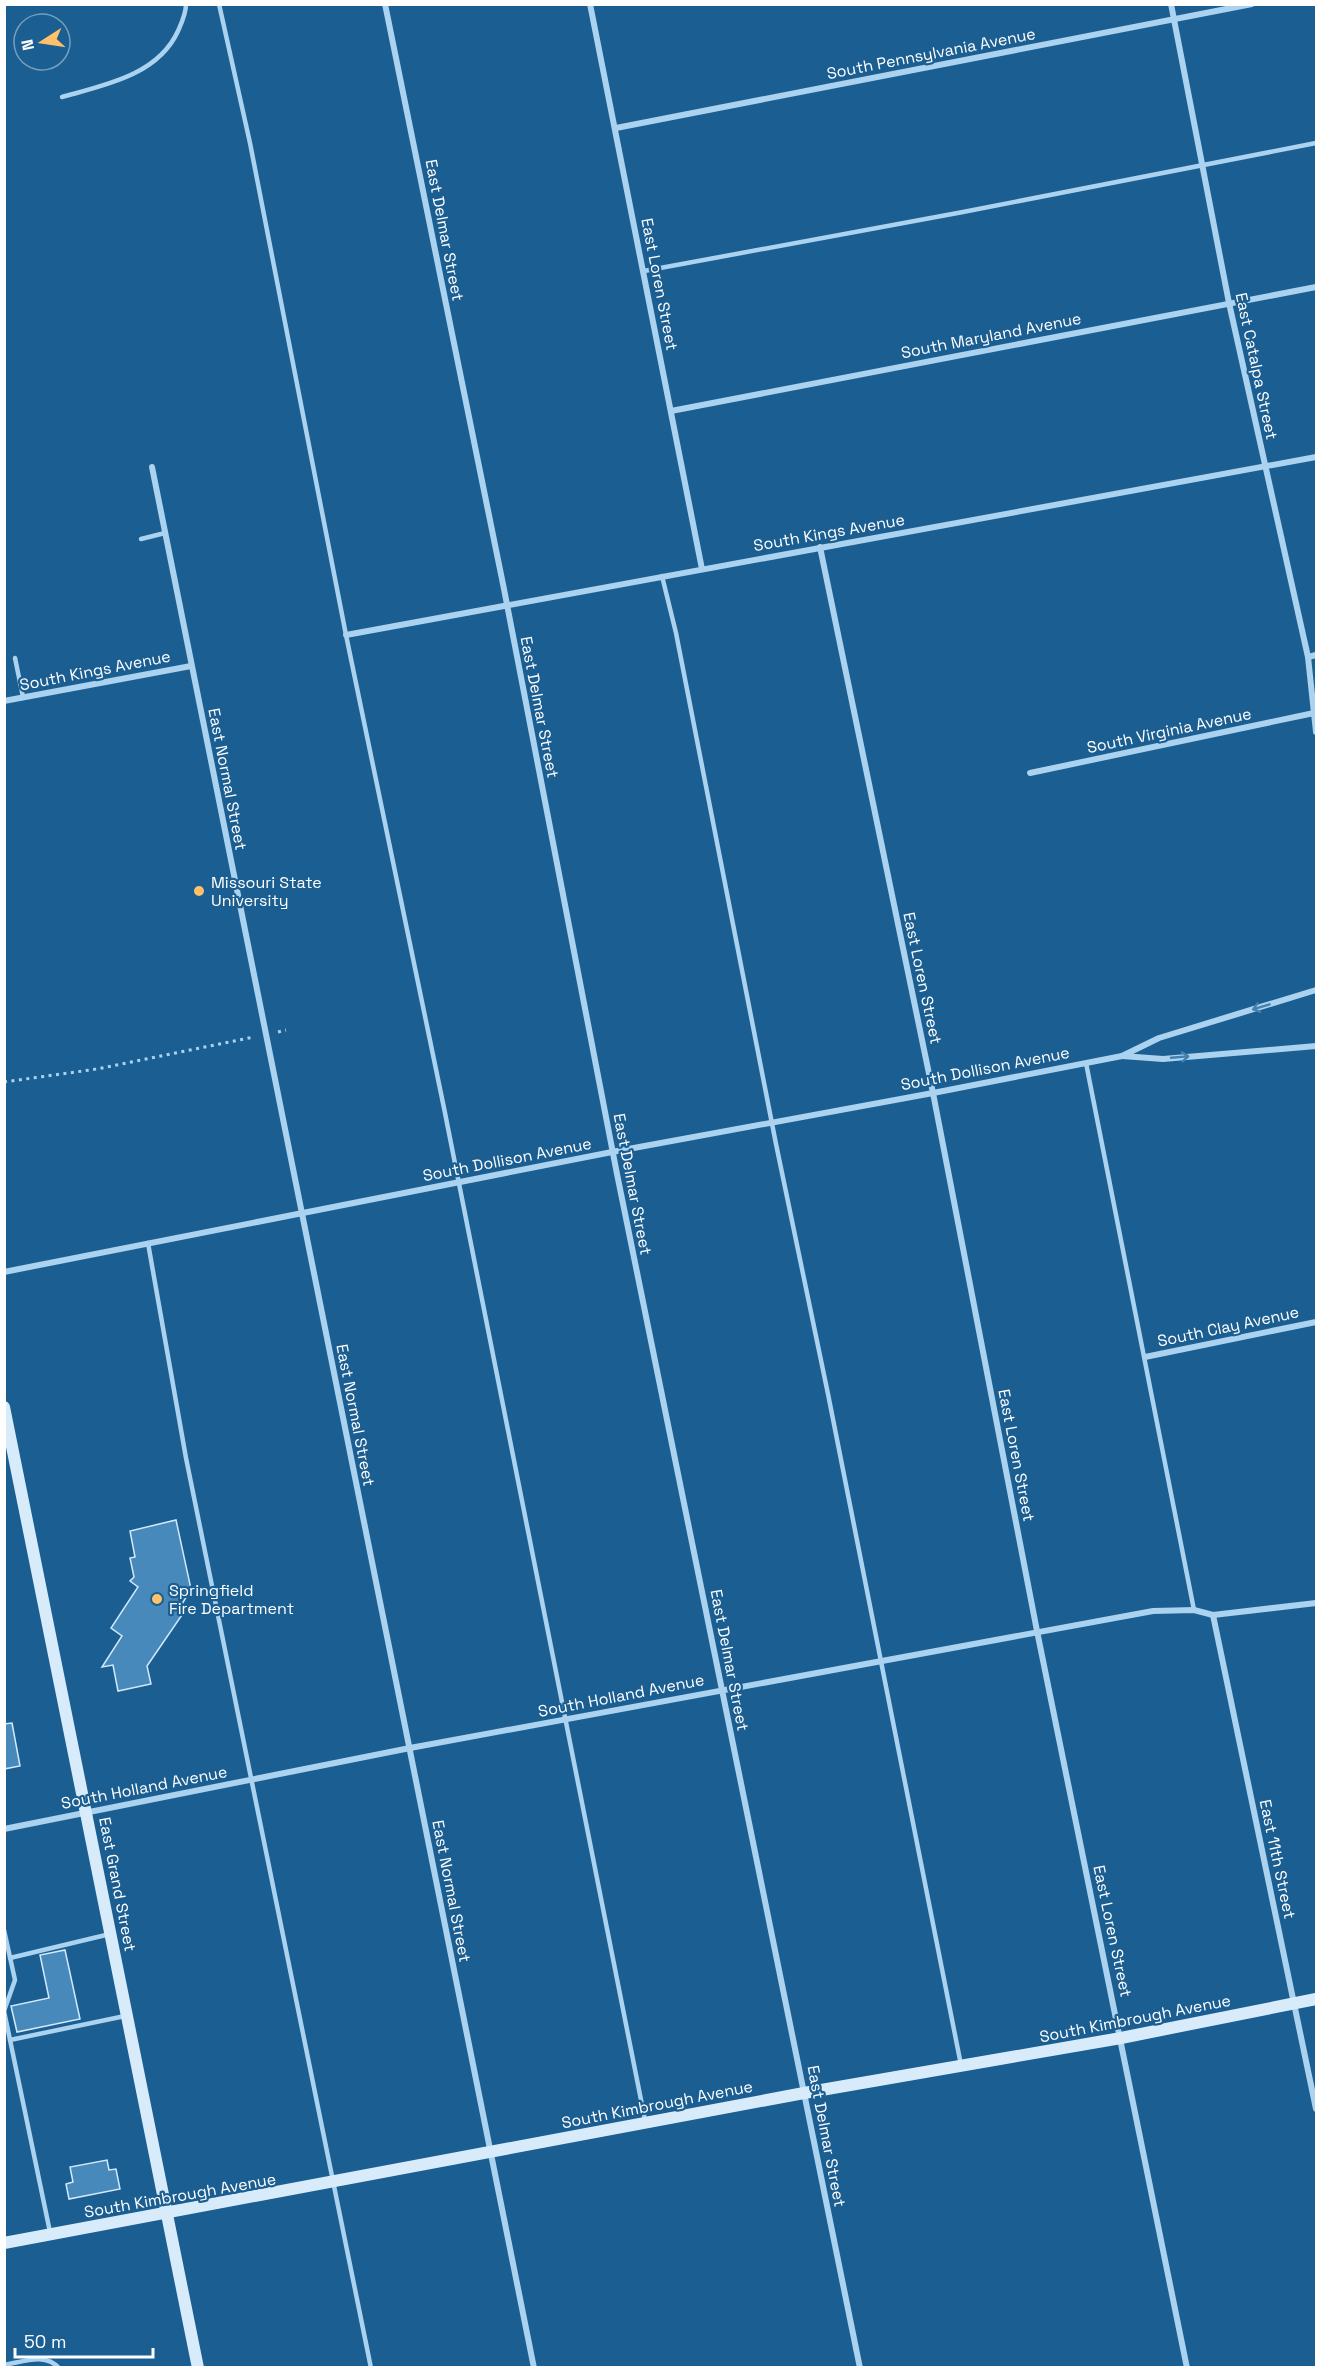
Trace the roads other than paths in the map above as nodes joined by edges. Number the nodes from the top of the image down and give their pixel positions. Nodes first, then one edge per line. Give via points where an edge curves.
1 (186, 4) edge
2 (219, 4) edge
3 (385, 4) edge
4 (590, 4) edge
5 (1171, 4) edge
6 (1252, 4) edge
7 (1173, 19) junction
8 (62, 97) dead end
9 (616, 128) junction
10 (1317, 143) edge
11 (1202, 165) junction
12 (644, 271) junction
13 (1317, 287) edge
14 (1229, 303) junction
15 (671, 411) junction
16 (1317, 457) edge
17 (152, 467) dead end
18 (1265, 467) junction
19 (165, 533) junction
20 (141, 539) dead end
21 (820, 547) junction
22 (702, 569) junction
23 (662, 576) junction
24 (507, 605) junction
25 (346, 634) junction
26 (1317, 654) edge
27 (1308, 657) junction
28 (15, 658) dead end
29 (191, 666) junction
30 (23, 697) junction
31 (4, 701) edge
32 (1314, 713) junction
33 (1317, 732) edge
34 (1030, 773) dead end
35 (1317, 990) edge
36 (1317, 1046) edge
37 (1122, 1056) junction
38 (1086, 1062) junction
39 (933, 1093) junction
40 (771, 1122) junction
41 (612, 1152) junction
42 (457, 1182) junction
43 (301, 1213) junction
44 (147, 1244) junction
45 (4, 1272) edge
46 (1317, 1322) edge
47 (1145, 1357) junction
48 (5, 1415) edge
49 (1317, 1603) edge
50 (1194, 1610) junction
51 (1213, 1615) junction
52 (1037, 1631) junction
53 (881, 1660) junction
54 (723, 1690) junction
55 (565, 1719) junction
56 (410, 1749) junction
57 (252, 1779) junction
58 (87, 1812) junction
59 (4, 1829) edge
60 (4, 1930) edge
61 (112, 1934) junction
62 (10, 1958) junction
63 (1317, 1999) edge
64 (1295, 2004) junction
65 (4, 2011) edge
66 (128, 2016) junction
67 (1121, 2038) junction
68 (10, 2040) junction
69 (962, 2066) junction
70 (804, 2093) junction
71 (1317, 2109) edge
72 (646, 2123) junction
73 (491, 2152) junction
74 (334, 2183) junction
75 (168, 2214) junction
76 (51, 2235) junction
77 (4, 2243) edge
78 (4, 2365) edge
79 (59, 2367) edge
80 (198, 2367) edge
81 (371, 2367) edge
82 (534, 2367) edge
83 (860, 2367) edge
84 (1187, 2367) edge

1 - 8 lane via 171,45 148,66 123,79
2 - 25 lane
3 - 24 street, East Delmar Street
4 - 9 street, East Loren Street
5 - 7 street, East Catalpa Street
6 - 7 street, South Pennsylvania Avenue
7 - 9 street, South Pennsylvania Avenue
7 - 11 street, East Catalpa Street
9 - 12 street, East Loren Street
10 - 11 lane
11 - 12 lane
11 - 14 street, East Catalpa Street
12 - 15 street, East Loren Street
13 - 14 street, South Maryland Avenue
14 - 15 street, South Maryland Avenue
14 - 18 street, East Catalpa Street
15 - 22 street, East Loren Street
16 - 18 street, South Kings Avenue
17 - 19 street, East Normal Street
18 - 21 street, South Kings Avenue
18 - 27 street, East Catalpa Street
19 - 20 lane
19 - 29 street, East Normal Street
21 - 22 street, South Kings Avenue
21 - 39 street, East Loren Street
22 - 23 street, South Kings Avenue
23 - 24 street, South Kings Avenue
23 - 40 lane
24 - 25 street, South Kings Avenue
24 - 41 street, East Delmar Street
25 - 42 lane
26 - 27 street
27 - 32 street, East Catalpa Street
28 - 30 lane
29 - 30 street, South Kings Avenue
29 - 43 street, East Normal Street
30 - 31 street, South Kings Avenue
32 - 33 street, East Catalpa Street
32 - 34 street, South Virginia Avenue
35 -> 37 street, South Dollison Avenue via 1159,1038
37 -> 36 street, South Dollison Avenue via 1163,1059
37 - 38 street, South Dollison Avenue
38 - 39 street, South Dollison Avenue
38 - 47 lane
39 - 40 street, South Dollison Avenue
39 - 52 street, East Loren Street
40 - 41 street, South Dollison Avenue
40 - 53 lane
41 - 42 street, South Dollison Avenue
41 - 54 street, East Delmar Street
42 - 43 street, South Dollison Avenue
42 - 55 lane
43 - 44 street, South Dollison Avenue
43 - 56 street, East Normal Street
44 - 45 street, South Dollison Avenue
44 - 57 lane
46 - 47 street, South Clay Avenue
47 - 50 lane
48 - 58 main road, East Grand Street
49 - 51 street, South Holland Avenue
50 - 51 street, South Holland Avenue
50 - 52 street, South Holland Avenue via 1153,1611
51 - 64 street, East 11th Street
52 - 53 street, South Holland Avenue
52 - 67 street, East Loren Street
53 - 54 street, South Holland Avenue
53 - 69 lane
54 - 55 street, South Holland Avenue
54 - 70 street, East Delmar Street
55 - 56 street, South Holland Avenue
55 - 72 lane
56 - 57 street, South Holland Avenue
56 - 73 street, East Normal Street
57 - 58 street, South Holland Avenue
57 - 74 lane
58 - 59 street, South Holland Avenue
58 - 61 main road, East Grand Street
60 - 62 lane
61 - 62 lane
61 - 66 main road, East Grand Street
62 - 65 lane via 15,1980
63 - 64 main road, South Kimbrough Avenue
64 - 67 main road, South Kimbrough Avenue
64 - 71 street, East 11th Street
65 - 68 lane
66 - 68 lane
66 - 75 main road, East Grand Street
67 - 69 main road, South Kimbrough Avenue
67 - 84 street, East Loren Street
68 - 76 lane
69 - 70 main road, South Kimbrough Avenue
70 - 72 main road, South Kimbrough Avenue
70 - 83 street, East Delmar Street
72 - 73 main road, South Kimbrough Avenue
73 - 74 main road, South Kimbrough Avenue
73 - 82 street, East Normal Street
74 - 75 main road, South Kimbrough Avenue
74 - 81 lane
75 - 76 main road, South Kimbrough Avenue
75 - 80 main road, East Grand Street
76 - 77 main road, South Kimbrough Avenue
78 - 79 lane via 44,2358

